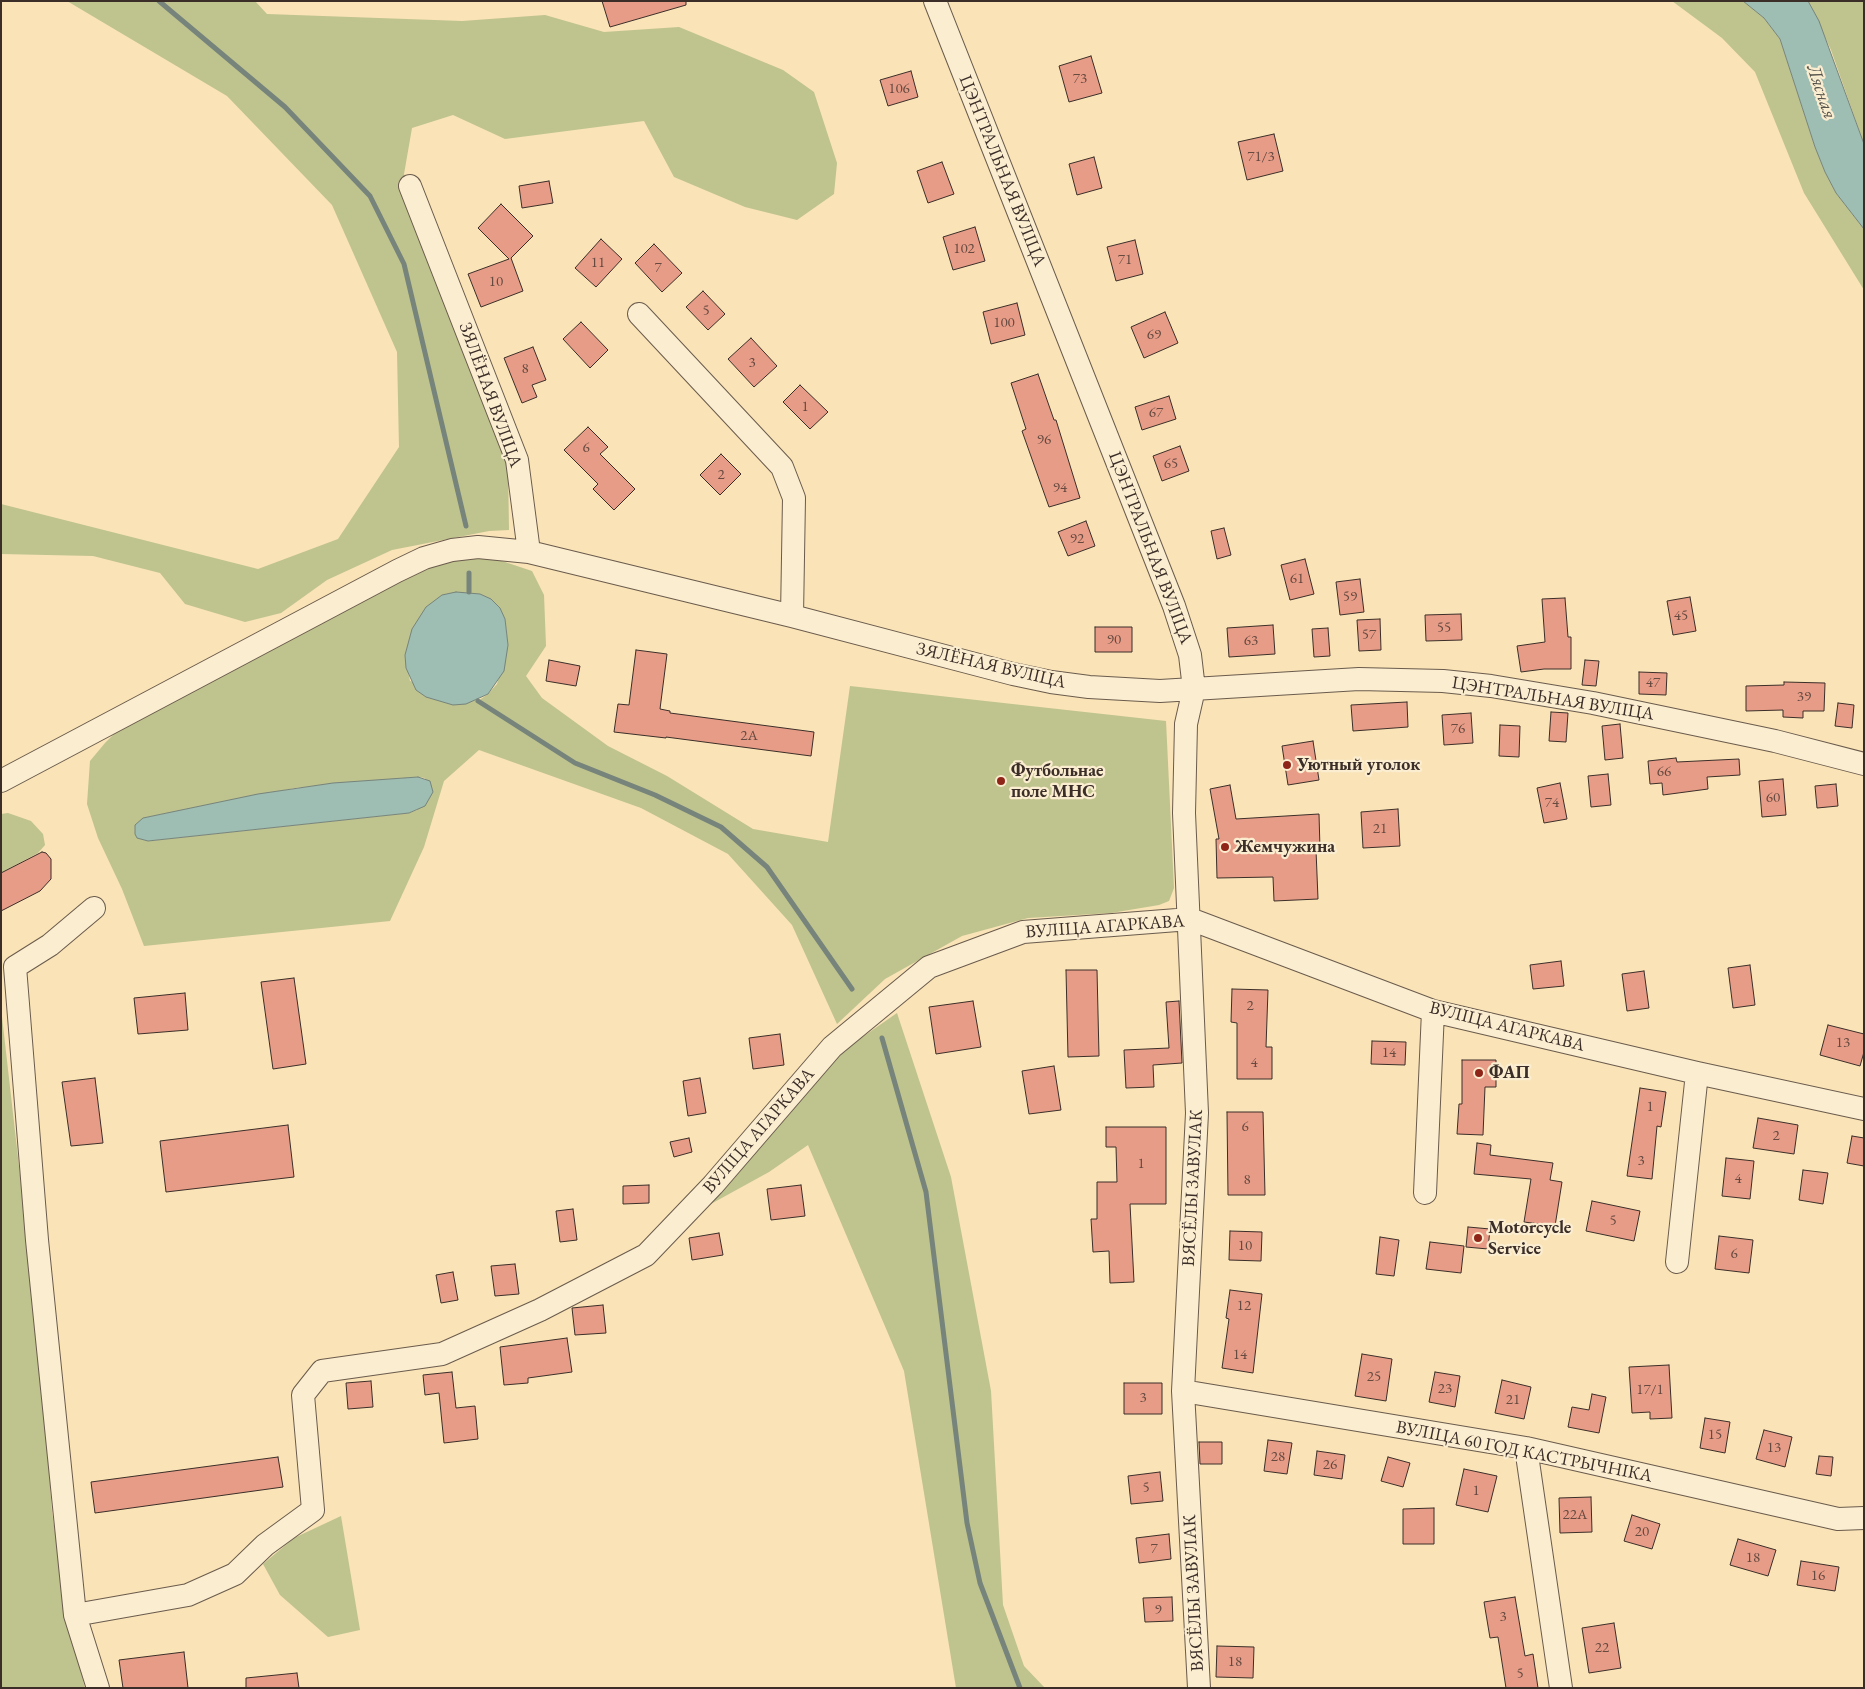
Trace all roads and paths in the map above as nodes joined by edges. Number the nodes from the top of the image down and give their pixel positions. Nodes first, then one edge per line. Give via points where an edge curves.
1 (935, 1) edge
2 (410, 186) dead end
3 (639, 314) dead end
4 (529, 552) junction
5 (792, 616) junction
6 (1194, 689) junction
7 (1864, 764) edge
8 (1, 780) edge
9 (94, 908) dead end
10 (1190, 919) junction
11 (1433, 1011) junction
12 (1697, 1073) junction
13 (1864, 1109) edge
14 (1425, 1193) dead end
15 (1677, 1262) dead end
16 (1183, 1391) junction
17 (1526, 1448) junction
18 (1864, 1518) edge
19 (75, 1615) junction
20 (98, 1688) edge
21 (1199, 1688) edge
22 (1561, 1688) edge

1 - 6 street, ЦЭНТРАЛЬНАЯ ВУЛІЦА via 1174,606 1190,655
2 - 4 street, ЗЯЛЁНАЯ ВУЛІЦА via 517,460
3 - 5 street via 782,466 794,498
4 - 5 street, ЗЯЛЁНАЯ ВУЛІЦА
4 - 8 street via 478,547 424,558
5 - 6 street, ЗЯЛЁНАЯ ВУЛІЦА via 1051,682 1124,690
6 - 7 street, ЦЭНТРАЛЬНАЯ ВУЛІЦА via 1384,679 1491,686 1647,714
6 - 10 street, ВЯСЁЛЫ ЗАВУЛАК via 1186,724 1184,813
9 - 19 street via 50,945 15,967 37,1240
10 - 11 street, ВУЛІЦА АГАРКАВА
10 - 16 street, ВЯСЁЛЫ ЗАВУЛАК via 1197,1113
10 - 19 street, ВУЛІЦА АГАРКАВА via 1023,932 928,967 832,1047 713,1184 646,1255 540,1310 442,1354 322,1371 303,1395 313,1510 265,1544 235,1574 188,1595
11 - 12 street, ВУЛІЦА АГАРКАВА
11 - 14 street
12 - 13 street, ВУЛІЦА АГАРКАВА
12 - 15 street
16 - 17 street, ВУЛІЦА 60 ГОД КАСТРЫЧНІКА
16 - 21 street, ВЯСЁЛЫ ЗАВУЛАК
17 - 18 street, ВУЛІЦА 60 ГОД КАСТРЫЧНІКА via 1838,1519
17 - 22 street
19 - 20 street

